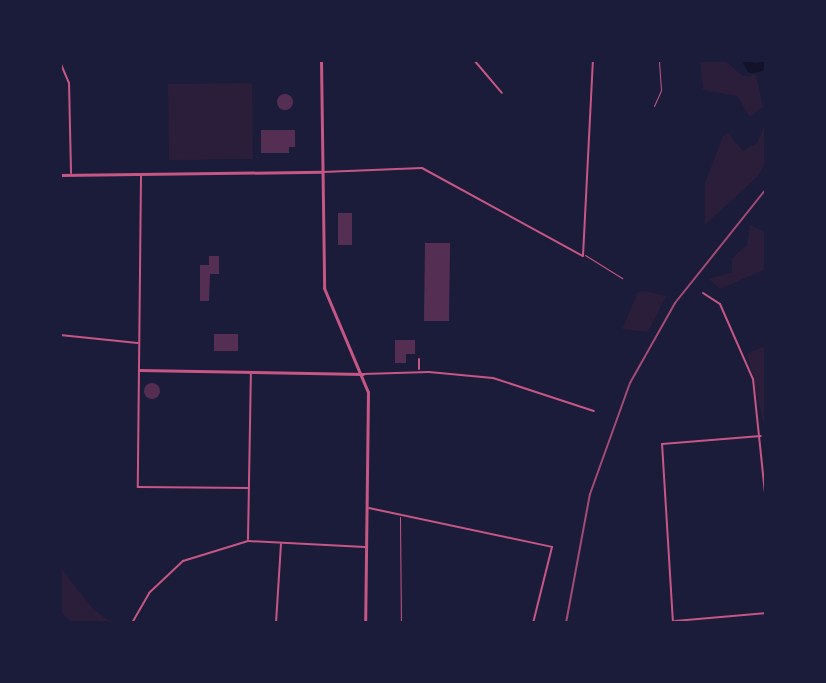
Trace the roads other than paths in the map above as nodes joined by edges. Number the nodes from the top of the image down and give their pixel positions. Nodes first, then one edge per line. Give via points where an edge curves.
1 (321, 60) edge
2 (474, 60) edge
3 (593, 60) edge
4 (659, 60) edge
5 (60, 62) edge
6 (502, 93) dead end
7 (654, 106) dead end
8 (322, 172) junction
9 (60, 175) edge
10 (71, 175) junction
11 (141, 176) junction
12 (585, 255) junction
13 (622, 278) dead end
14 (703, 293) dead end
15 (60, 335) edge
16 (139, 343) junction
17 (419, 359) dead end
18 (139, 370) junction
19 (419, 372) junction
20 (251, 374) junction
21 (363, 374) junction
22 (594, 411) dead end
23 (761, 436) junction
24 (249, 488) junction
25 (766, 503) edge
26 (367, 508) junction
27 (400, 517) junction
28 (248, 541) junction
29 (281, 543) junction
30 (367, 547) junction
31 (766, 613) edge
32 (673, 622) edge
33 (132, 623) edge
34 (276, 623) edge
35 (365, 623) edge
36 (401, 623) edge
37 (533, 623) edge

1 - 8 street
2 - 6 street
3 - 12 street
4 - 7 lane via 661,90
5 - 10 street via 69,83
8 - 11 street
8 - 12 street via 416,166 513,222
8 - 21 street via 324,288 330,312
9 - 10 street
10 - 11 street
11 - 16 street
12 - 13 lane
14 - 23 street via 720,304 753,379
15 - 16 street
16 - 18 street
17 - 19 street
18 - 20 street
18 - 24 street via 138,487
19 - 21 street
19 - 22 street via 513,382
20 - 21 street
20 - 24 street
21 - 26 street via 368,392
23 - 25 street
23 - 32 street via 662,444
24 - 28 street
26 - 27 street
26 - 30 street
27 - 36 lane
27 - 37 street via 552,547
28 - 29 street
28 - 33 street via 183,561 149,593
29 - 30 street
29 - 34 street
30 - 35 street
31 - 32 street

